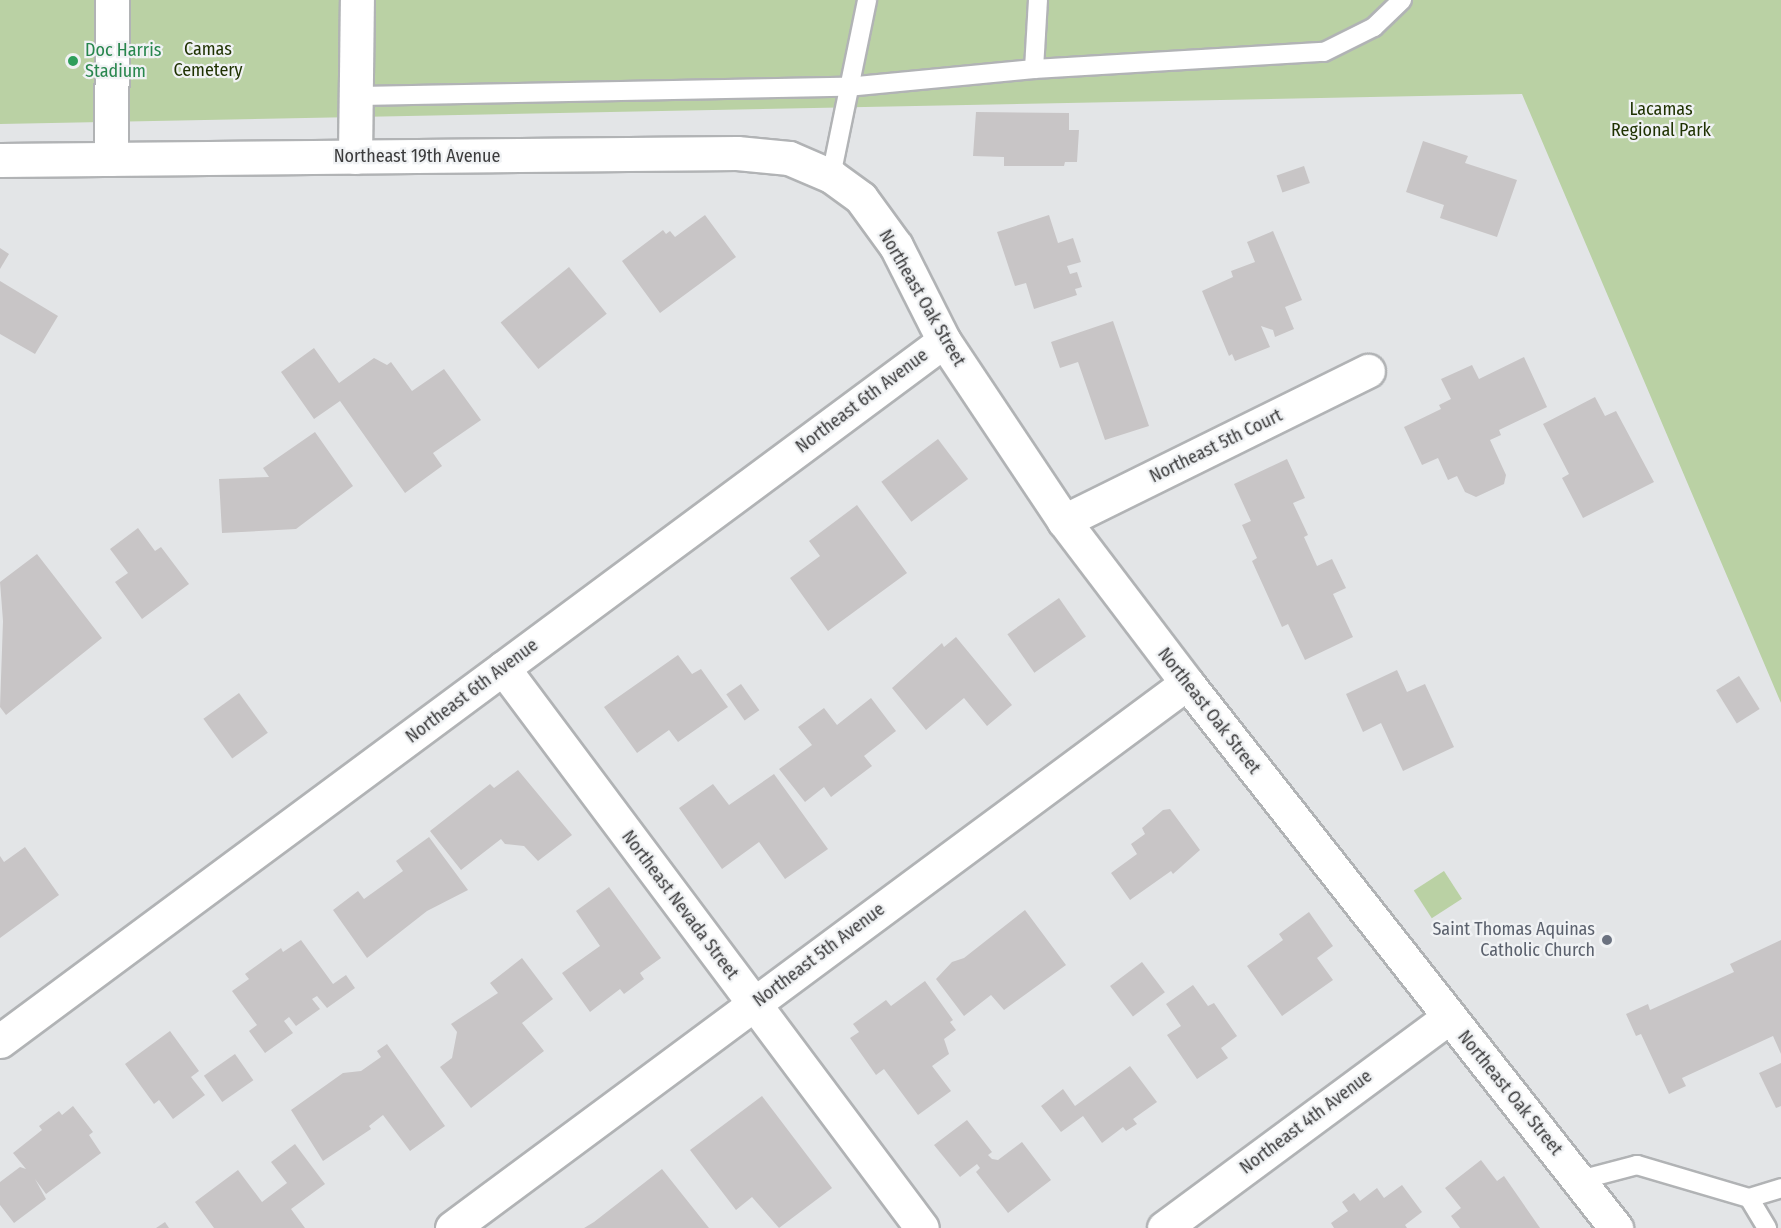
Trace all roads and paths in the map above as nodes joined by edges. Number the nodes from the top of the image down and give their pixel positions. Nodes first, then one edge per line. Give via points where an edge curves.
1 (112, 0) edge
2 (357, 0) edge
3 (867, 0) edge
4 (1038, 0) edge
5 (1402, 0) edge
6 (1034, 69) junction
7 (847, 87) junction
8 (356, 96) junction
9 (355, 157) junction
10 (111, 159) junction
11 (0, 160) edge
12 (831, 176) junction
13 (944, 341) junction
14 (1368, 371) dead end
15 (1064, 521) junction
16 (503, 668) junction
17 (1187, 683) junction
18 (754, 1004) junction
19 (1449, 1017) junction
20 (0, 1041) edge
21 (1580, 1180) junction
22 (1781, 1188) edge
23 (1749, 1198) junction
24 (452, 1228) edge
25 (922, 1228) edge
26 (1164, 1228) edge
27 (1616, 1228) edge
28 (1767, 1228) edge

1 - 10 street
2 - 8 street
3 - 7 lane
4 - 6 lane
5 - 6 lane via 1374,27 1324,52
6 - 7 lane
7 - 8 lane
7 - 12 lane
8 - 9 street
9 - 10 street, Northeast 19th Avenue
9 - 12 street, Northeast 19th Avenue via 737,153 789,158
10 - 11 street, Northeast 19th Avenue
12 - 13 street, Northeast Oak Street via 861,198 896,246
13 - 15 street, Northeast Oak Street
13 - 16 street, Northeast 6th Avenue
14 - 15 street, Northeast 5th Court
15 - 17 street, Northeast Oak Street
16 - 18 street, Northeast Nevada Street
16 - 20 street, Northeast 6th Avenue
17 - 18 street, Northeast 5th Avenue
17 - 19 street, Northeast Oak Street
18 - 24 street, Northeast 5th Avenue
18 - 25 street, Northeast Nevada Street
19 - 21 street, Northeast Oak Street
19 - 26 street, Northeast 4th Avenue
21 - 23 lane via 1637,1165
21 - 27 street, Northeast Oak Street
22 - 23 lane
23 - 28 lane

